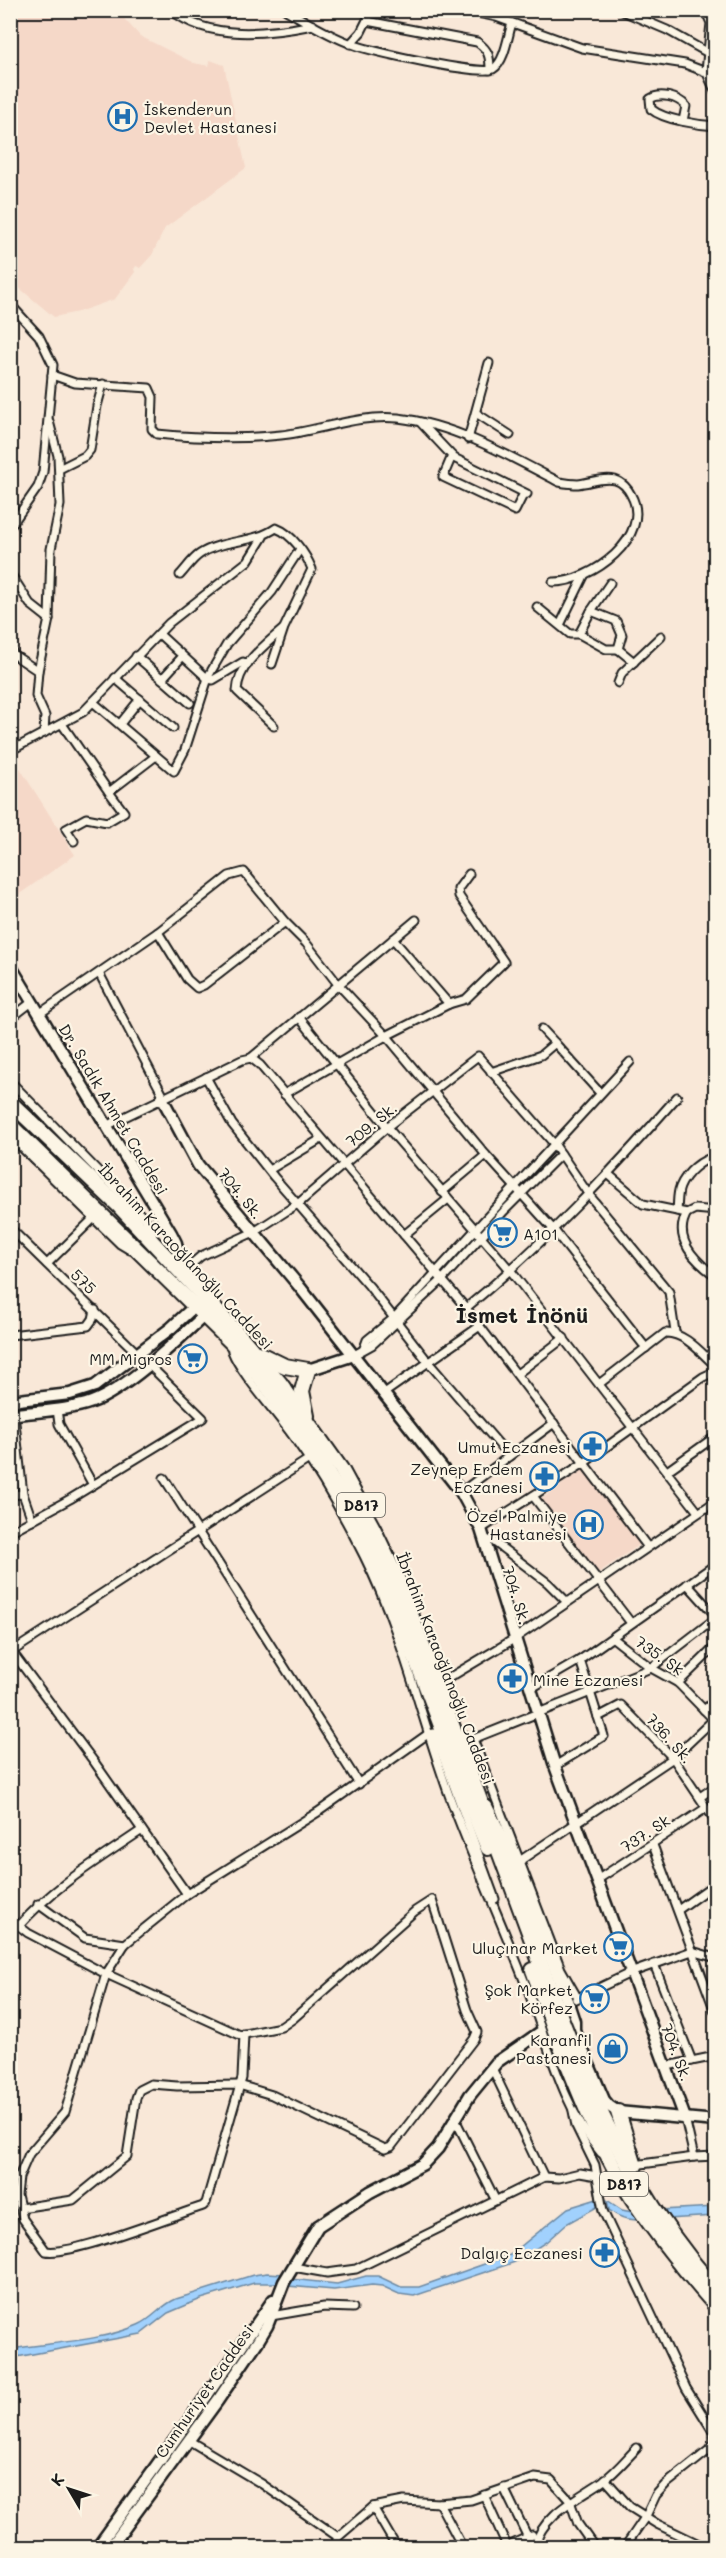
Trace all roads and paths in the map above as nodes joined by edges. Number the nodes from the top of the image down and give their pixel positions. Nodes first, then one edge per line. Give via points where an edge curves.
1 (171, 10) edge
2 (286, 10) edge
3 (372, 10) edge
4 (464, 10) edge
5 (620, 10) edge
6 (705, 10) edge
7 (367, 21) junction
8 (512, 23) junction
9 (713, 24) edge
10 (313, 26) junction
11 (350, 44) junction
12 (708, 52) junction
13 (490, 70) junction
14 (706, 71) junction
15 (716, 76) edge
16 (716, 93) edge
17 (683, 121) junction
18 (716, 126) edge
19 (10, 304) edge
20 (489, 363) dead end
21 (52, 375) junction
22 (103, 384) junction
23 (476, 413) junction
24 (49, 421) junction
25 (421, 423) junction
26 (510, 435) dead end
27 (468, 439) junction
28 (452, 456) junction
29 (59, 469) junction
30 (10, 527) edge
31 (263, 537) junction
32 (300, 549) junction
33 (10, 573) edge
34 (180, 575) dead end
35 (584, 576) junction
36 (553, 582) dead end
37 (610, 583) dead end
38 (537, 607) dead end
39 (591, 611) junction
40 (49, 619) junction
41 (560, 625) junction
42 (284, 628) junction
43 (159, 634) junction
44 (579, 634) junction
45 (661, 636) dead end
46 (10, 648) edge
47 (618, 650) junction
48 (136, 656) junction
49 (182, 657) junction
50 (634, 662) junction
51 (272, 664) dead end
52 (248, 665) junction
53 (38, 671) junction
54 (115, 678) junction
55 (208, 679) junction
56 (162, 680) junction
57 (618, 683) dead end
58 (140, 699) junction
59 (93, 702) junction
60 (190, 703) dead end
61 (62, 724) junction
62 (120, 724) junction
63 (274, 726) dead end
64 (172, 729) dead end
65 (44, 733) junction
66 (12, 748) edge
67 (156, 756) junction
68 (109, 792) junction
69 (74, 841) dead end
70 (469, 874) dead end
71 (416, 920) dead end
72 (285, 922) junction
73 (158, 932) junction
74 (393, 939) junction
75 (10, 965) edge
76 (99, 973) junction
77 (339, 986) junction
78 (32, 1002) junction
79 (449, 1004) junction
80 (39, 1014) junction
81 (299, 1017) junction
82 (10, 1018) edge
83 (542, 1029) dead end
84 (386, 1036) junction
85 (555, 1043) junction
86 (251, 1058) junction
87 (338, 1062) junction
88 (630, 1062) dead end
89 (491, 1072) junction
90 (206, 1077) junction
91 (10, 1081) edge
92 (432, 1092) junction
93 (600, 1093) junction
94 (284, 1094) junction
95 (677, 1097) dead end
96 (163, 1098) junction
97 (10, 1102) edge
98 (10, 1125) edge
99 (108, 1125) junction
100 (387, 1127) junction
101 (10, 1136) edge
102 (321, 1139) junction
103 (555, 1145) junction
104 (561, 1154) junction
105 (486, 1155) junction
106 (716, 1157) edge
107 (343, 1165) junction
108 (269, 1170) junction
109 (608, 1174) junction
110 (515, 1185) junction
111 (442, 1192) junction
112 (522, 1193) junction
113 (589, 1195) junction
114 (448, 1199) junction
115 (299, 1203) junction
116 (137, 1207) dead end
117 (677, 1211) junction
118 (716, 1211) edge
119 (687, 1213) junction
120 (94, 1218) junction
121 (10, 1228) edge
122 (476, 1228) junction
123 (553, 1229) junction
124 (254, 1232) junction
125 (113, 1233) dead end
126 (404, 1235) junction
127 (482, 1236) junction
128 (154, 1244) junction
129 (141, 1253) junction
130 (48, 1264) junction
131 (511, 1271) junction
132 (436, 1272) junction
133 (181, 1273) junction
134 (716, 1276) edge
135 (442, 1280) junction
136 (204, 1307) junction
137 (466, 1308) junction
138 (95, 1310) junction
139 (396, 1320) junction
140 (480, 1326) junction
141 (675, 1332) junction
142 (10, 1335) edge
143 (564, 1338) junction
144 (231, 1342) junction
145 (646, 1348) junction
146 (253, 1350) junction
147 (139, 1354) junction
148 (354, 1355) junction
149 (149, 1363) junction
150 (429, 1363) junction
151 (716, 1369) edge
152 (308, 1370) junction
153 (517, 1374) junction
154 (599, 1384) junction
155 (383, 1394) junction
156 (10, 1401) edge
157 (57, 1409) junction
158 (12, 1415) edge
159 (308, 1420) junction
160 (554, 1423) junction
161 (632, 1428) junction
162 (716, 1436) edge
163 (509, 1456) junction
164 (309, 1459) junction
165 (584, 1463) junction
166 (667, 1470) junction
167 (164, 1478) dead end
168 (93, 1485) junction
169 (461, 1492) junction
170 (23, 1494) junction
171 (10, 1496) edge
172 (533, 1496) junction
173 (715, 1503) edge
174 (698, 1512) junction
175 (32, 1520) junction
176 (10, 1532) edge
177 (196, 1533) junction
178 (483, 1534) junction
179 (647, 1546) junction
180 (716, 1564) edge
181 (599, 1580) junction
182 (687, 1584) junction
183 (567, 1602) junction
184 (715, 1616) edge
185 (631, 1623) junction
186 (613, 1638) junction
187 (514, 1639) junction
188 (716, 1646) edge
189 (12, 1650) edge
190 (580, 1660) junction
191 (651, 1668) junction
192 (678, 1683) junction
193 (437, 1685) junction
194 (530, 1689) junction
195 (590, 1692) junction
196 (716, 1699) edge
197 (704, 1710) junction
198 (537, 1712) junction
199 (598, 1717) junction
200 (714, 1721) edge
201 (454, 1730) junction
202 (428, 1734) junction
203 (473, 1739) junction
204 (673, 1758) junction
205 (555, 1766) junction
206 (359, 1785) junction
207 (716, 1786) edge
208 (700, 1797) junction
209 (706, 1808) junction
210 (716, 1822) edge
211 (577, 1824) junction
212 (142, 1830) junction
213 (653, 1845) junction
214 (520, 1860) junction
215 (597, 1880) junction
216 (716, 1883) edge
217 (187, 1894) junction
218 (38, 1904) junction
219 (678, 1910) junction
220 (10, 1919) edge
221 (19, 1926) junction
222 (124, 1944) junction
223 (692, 1951) junction
224 (716, 1958) edge
225 (654, 1964) junction
226 (630, 1973) junction
227 (106, 1974) junction
228 (578, 1997) junction
229 (557, 2006) junction
230 (716, 2014) edge
231 (542, 2031) junction
232 (244, 2034) junction
233 (565, 2043) junction
234 (716, 2056) edge
235 (692, 2061) junction
236 (667, 2066) junction
237 (492, 2068) junction
238 (239, 2085) junction
239 (573, 2106) junction
240 (615, 2110) junction
241 (685, 2118) junction
242 (455, 2120) junction
243 (716, 2121) edge
244 (716, 2156) edge
245 (694, 2157) junction
246 (612, 2162) junction
247 (634, 2165) junction
248 (597, 2176) junction
249 (544, 2177) junction
250 (644, 2194) junction
251 (495, 2199) junction
252 (20, 2208) junction
253 (679, 2244) junction
254 (293, 2267) junction
255 (716, 2280) edge
256 (716, 2290) edge
257 (279, 2292) junction
258 (353, 2308) dead end
259 (716, 2308) edge
260 (271, 2316) junction
261 (188, 2440) junction
262 (637, 2448) dead end
263 (605, 2480) junction
264 (504, 2488) junction
265 (484, 2495) junction
266 (570, 2501) junction
267 (439, 2502) junction
268 (373, 2507) junction
269 (646, 2516) junction
270 (537, 2534) junction
271 (528, 2536) junction
272 (338, 2537) junction
273 (97, 2547) edge
274 (110, 2547) edge
275 (334, 2547) edge
276 (397, 2547) edge
277 (463, 2547) edge
278 (506, 2547) edge
279 (533, 2547) edge
280 (595, 2547) edge
281 (624, 2547) edge
282 (707, 2547) edge

1 - 10 street via 200,28 223,32
2 - 10 street
3 - 7 street
4 - 8 street
5 - 12 street
6 - 9 street
7 - 11 street
7 - 13 street via 477,42 490,56
8 - 13 street via 501,60
8 - 14 street via 582,48 685,64
9 - 12 street
10 - 11 street
11 - 13 street
12 - 14 street
14 - 15 street
14 - 16 street
17 - 17 street via 686,106 682,102 659,95 650,99 651,110
17 - 18 street
19 - 21 street via 39,336 53,365
20 - 23 street
21 - 22 street via 75,383
21 - 24 street
22 - 25 street via 149,388 153,397 152,429 157,434 234,439 316,430 369,417
22 - 29 street via 90,450
23 - 26 street
23 - 27 street
24 - 29 street
24 - 30 street via 40,480
25 - 27 street via 443,426
25 - 28 street
27 - 35 street via 559,482 616,480 627,489 636,504 635,523 605,564
28 - 28 street via 526,494 515,511 443,477
29 - 40 street via 60,505 51,549
31 - 32 street via 276,528
31 - 34 street via 212,548 198,555
31 - 43 street via 248,561
32 - 42 street via 312,569
32 - 55 street via 272,592 227,644
33 - 40 street via 30,604
35 - 36 street
35 - 41 street
37 - 39 street
38 - 41 street
39 - 44 street
39 - 47 street via 616,621 622,635
40 - 53 street
41 - 44 street via 570,634
42 - 51 street
42 - 52 street
43 - 48 street
43 - 49 street
44 - 47 street via 606,649
45 - 50 street
46 - 53 street
47 - 50 street
48 - 54 street
48 - 56 street
49 - 55 street
49 - 56 street
50 - 57 street
52 - 55 street via 243,662 213,680
52 - 63 street via 237,679 237,691
53 - 65 street via 36,696 45,716
54 - 58 street
54 - 59 street
55 - 67 street via 186,750 174,771
56 - 60 street
58 - 62 street
58 - 64 street
59 - 61 street
59 - 62 street
61 - 65 street
61 - 68 street
62 - 67 street
65 - 66 street
67 - 68 street
68 - 69 street via 124,812 107,822 86,818 66,829
70 - 79 street via 458,889 459,896 504,962 466,999
71 - 74 street
72 - 73 street via 244,872 237,872
72 - 73 street via 197,988 187,979
72 - 77 street
73 - 76 street
74 - 77 street
74 - 79 street
75 - 78 street, Dr. Sadık Ahmet Caddesi
76 - 80 street
76 - 96 street
77 - 81 street
77 - 84 street
78 - 80 street, Dr. Sadık Ahmet Caddesi
78 - 82 street
79 - 84 street
80 - 99 street, Dr. Sadık Ahmet Caddesi
81 - 86 street
81 - 87 street
83 - 85 street
84 - 87 street
84 - 92 street
85 - 89 street via 541,1055
85 - 93 street
86 - 90 street
86 - 94 street
87 - 94 street
87 - 100 street
88 - 93 street
89 - 92 street, 709. Sk. via 478,1056
89 - 103 street, 709. Sk.
90 - 96 street
90 - 108 street via 232,1124
91 - 128 street via 148,1223
92 - 100 street, 709. Sk.
92 - 105 street
93 - 103 street
94 - 102 street
95 - 109 street
96 - 99 street
96 - 124 street, 704. Sk. via 198,1165
97 - 128 highway, İbrahim Karaoğlanoğlu Caddesi / D817
98 - 129 highway, İbrahim Karaoğlanoğlu Caddesi / D817
99 - 133 street, Dr. Sadık Ahmet Caddesi via 176,1243
100 - 107 street, 709. Sk.
100 - 111 street
101 - 120 street
102 - 107 street
102 - 108 street
103 - 104 street, 709. Sk.
103 - 110 street
104 - 112 street
104 - 113 street, 709. Sk.
105 - 110 street
105 - 111 street
106 - 117 street via 699,1164 681,1185
107 - 115 street, 709. Sk.
107 - 126 street
108 - 115 street
109 - 113 street
109 - 117 street via 643,1204
110 - 112 street
110 - 122 street
111 - 114 street
112 - 123 street
112 - 127 street
113 - 123 street
113 - 141 street, 709. Sk. via 669,1292
114 - 122 street
114 - 126 street
115 - 124 street, 709. Sk.
115 - 139 street
116 - 125 street
117 - 119 street
118 - 119 street via 695,1209
119 - 134 street via 682,1221 689,1253
120 - 129 street via 120,1244
120 - 130 street
121 - 130 street, 575
122 - 127 street
122 - 132 street
123 - 131 street
123 - 145 street
124 - 133 street, 709. Sk. via 201,1256
124 - 148 street, 704. Sk.
126 - 132 street
127 - 131 street
127 - 135 street
128 - 133 highway, İbrahim Karaoğlanoğlu Caddesi / D817
129 - 136 highway, İbrahim Karaoğlanoğlu Caddesi / D817
130 - 138 street, 575
131 - 137 street
131 - 143 street
132 - 135 street
132 - 139 street
133 - 136 highway, İbrahim Karaoğlanoğlu Caddesi / D817
135 - 137 street
135 - 139 street
136 - 144 highway, İbrahim Karaoğlanoğlu Caddesi / D817
136 - 146 highway, İbrahim Karaoğlanoğlu Caddesi / D817
136 - 147 street
136 - 149 street
137 - 140 street
138 - 142 street via 88,1326
138 - 147 street, 575
139 - 148 street via 372,1345
139 - 150 street
140 - 150 street
140 - 153 street
141 - 145 street via 657,1337
141 - 151 street
143 - 153 street
143 - 154 street
144 - 164 street via 232,1353
144 - 229 highway, İbrahim Karaoğlanoğlu Caddesi / D817 via 307,1443 379,1569 497,1870
145 - 154 street
146 - 152 highway via 285,1365
146 - 159 highway, İbrahim Karaoğlanoğlu Caddesi / D817
147 - 149 street, 575
147 - 156 street via 88,1389
148 - 152 street
148 - 155 street, 704. Sk.
149 - 157 street via 103,1397
149 - 168 street, 575 via 203,1418
150 - 155 street
150 - 163 street
151 - 161 street
152 - 159 highway via 302,1391
153 - 160 street
154 - 161 street
155 - 169 street, 704. Sk.
157 - 158 street
157 - 168 street via 60,1424
158 - 170 street
159 - 193 highway, İbrahim Karaoğlanoğlu Caddesi / D817 via 341,1469 373,1528 399,1582
160 - 163 street
160 - 165 street
161 - 165 street
161 - 166 street
162 - 166 street
163 - 169 street
164 - 177 street
164 - 202 street via 350,1529 385,1601
165 - 172 street
165 - 179 street
166 - 174 street
167 - 177 street
168 - 175 street
169 - 178 street, 704. Sk.
170 - 171 street
170 - 175 street
172 - 178 street
172 - 181 street
173 - 174 street
174 - 179 street
175 - 176 street
177 - 189 street
177 - 206 street
178 - 183 street
178 - 187 street, 704. Sk.
179 - 181 street
180 - 182 street
181 - 183 street
181 - 185 street
182 - 184 street
182 - 185 street
183 - 187 street
184 - 191 street
185 - 186 street
186 - 190 street
186 - 191 street, 735. Sk
187 - 193 street
187 - 194 street, 704. Sk.
188 - 192 street
189 - 212 street
190 - 194 street
190 - 195 street
191 - 192 street, 735. Sk
191 - 195 street
192 - 197 street, 735. Sk
193 - 201 highway, İbrahim Karaoğlanoğlu Caddesi / D817
194 - 198 street, 704. Sk.
195 - 198 street
195 - 199 street
196 - 197 street
197 - 200 street, 735. Sk
198 - 203 street
198 - 205 street, 704. Sk.
199 - 204 street, 736. Sk. via 621,1705
199 - 205 street via 604,1736
200 - 204 street
201 - 203 street
201 - 229 highway, İbrahim Karaoğlanoğlu Caddesi / D817
202 - 206 street
202 - 231 street via 435,1735
203 - 214 street
204 - 208 street, 736. Sk.
204 - 211 street
205 - 211 street, 704. Sk.
206 - 217 street
207 - 208 street
208 - 209 street, 736. Sk.
209 - 210 street, 736. Sk.
209 - 213 street, 737. Sk
211 - 214 street
211 - 215 street, 704. Sk.
212 - 217 street
212 - 218 street
213 - 215 street, 737. Sk
213 - 219 street
214 - 228 street via 561,1969
215 - 226 street, 704. Sk.
216 - 219 street
217 - 222 street
218 - 221 street
218 - 222 street via 85,1938
219 - 223 street
220 - 221 street
221 - 227 street
222 - 227 street
223 - 224 street
223 - 225 street
223 - 230 street
225 - 226 street
225 - 235 street
226 - 228 street
226 - 236 street, 704. Sk.
227 - 232 street
227 - 252 street via 65,2112 22,2165 17,2195
228 - 229 street
229 - 231 street, Cumhuriyet Caddesi
229 - 233 highway, İbrahim Karaoğlanoğlu Caddesi / D817, bridge
229 - 240 street via 579,2026
231 - 237 street, Cumhuriyet Caddesi
231 - 239 street
232 - 238 street
232 - 238 street via 281,2027 294,2018 432,1900 477,2032 385,2149 272,2095
233 - 246 highway, İbrahim Karaoğlanoğlu Caddesi / D817 via 577,2086
233 - 250 highway, İbrahim Karaoğlanoğlu Caddesi / D817
234 - 235 street
235 - 236 street
236 - 241 street, 704. Sk.
237 - 242 street, Cumhuriyet Caddesi
237 - 249 street
238 - 252 street via 144,2086 136,2098 127,2156 73,2200
238 - 252 street via 203,2206 55,2253 46,2251 34,2238
239 - 246 street via 589,2136
239 - 248 street via 573,2119
240 - 241 street
240 - 247 highway
241 - 243 street
241 - 245 street, 704. Sk.
242 - 251 street
242 - 254 street, Cumhuriyet Caddesi via 423,2164 322,2221
244 - 245 street
245 - 247 street
246 - 259 highway, İbrahim Karaoğlanoğlu Caddesi / D817 via 662,2241
247 - 250 highway
248 - 249 street via 580,2173
248 - 269 street via 603,2211 686,2388 714,2433 715,2442 709,2450 665,2485
249 - 251 street
250 - 253 highway, İbrahim Karaoğlanoğlu Caddesi / D817
251 - 254 street via 356,2269 327,2273
253 - 255 highway
253 - 256 highway, İbrahim Karaoğlanoğlu Caddesi / D817
254 - 257 street, Cumhuriyet Caddesi
257 - 260 street, Cumhuriyet Caddesi
257 - 273 street
258 - 260 street via 324,2307
260 - 261 street, Cumhuriyet Caddesi via 258,2341
261 - 272 street
261 - 274 street, Cumhuriyet Caddesi
262 - 263 street
263 - 266 street
263 - 269 street via 620,2498
264 - 265 street
264 - 266 street via 543,2478 551,2480
264 - 271 street
265 - 267 street
265 - 278 street
266 - 270 street
266 - 280 street via 578,2524
267 - 268 street via 404,2501
267 - 277 street
268 - 272 street
268 - 276 street
269 - 281 street
269 - 282 street
270 - 271 street
270 - 279 street
271 - 278 street
271 - 279 street
272 - 275 street

